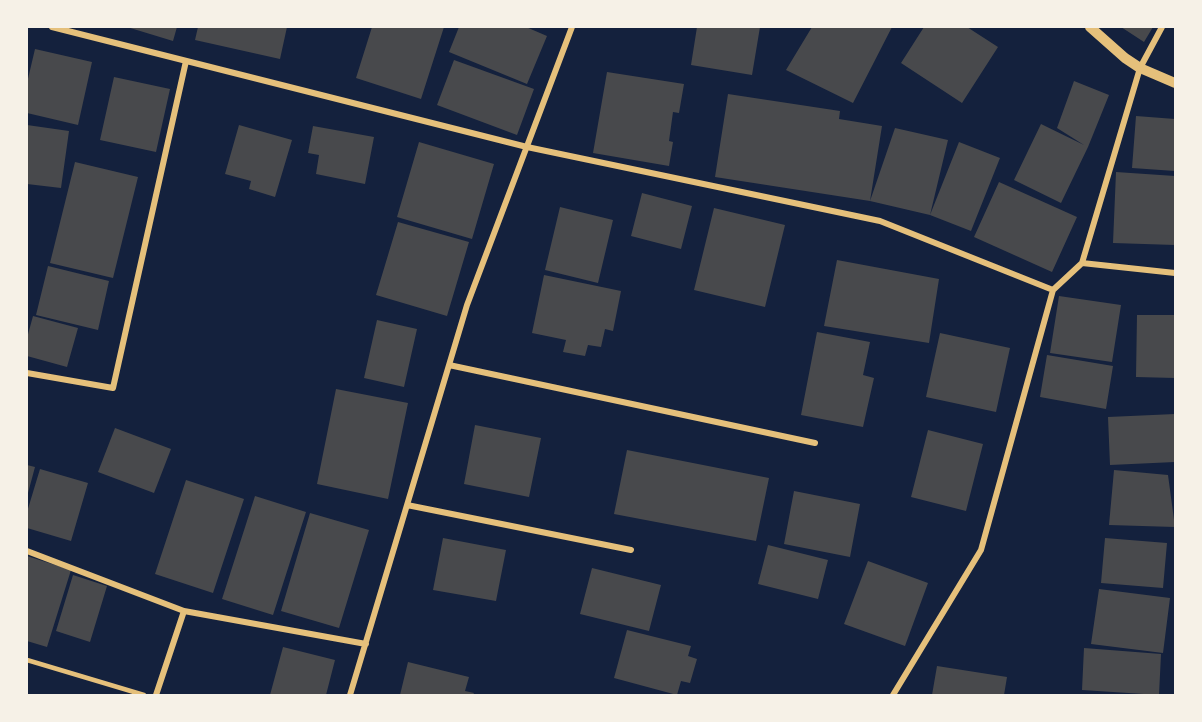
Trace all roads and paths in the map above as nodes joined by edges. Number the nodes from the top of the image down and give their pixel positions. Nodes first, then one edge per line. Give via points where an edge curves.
1 (52, 27) edge
2 (572, 27) edge
3 (1090, 27) edge
4 (1162, 27) edge
5 (186, 61) junction
6 (1140, 68) junction
7 (1175, 83) edge
8 (527, 147) junction
9 (1082, 263) junction
10 (1175, 273) edge
11 (1053, 290) junction
12 (449, 365) junction
13 (27, 373) edge
14 (815, 443) dead end
15 (407, 505) junction
16 (631, 550) dead end
17 (27, 551) edge
18 (184, 611) junction
19 (366, 644) junction
20 (27, 660) edge
21 (144, 695) edge
22 (156, 695) edge
23 (350, 695) edge
24 (892, 695) edge

1 - 5 street
2 - 8 street
3 - 6 street
4 - 6 street
5 - 8 street
5 - 13 street via 113,388
6 - 7 street
6 - 9 street
8 - 11 street via 880,220
8 - 12 street via 467,305
9 - 10 street
9 - 11 street
11 - 24 street via 981,550
12 - 14 street
12 - 15 street
15 - 16 street
15 - 19 street
17 - 18 street
18 - 19 street
18 - 22 street
19 - 23 street
20 - 21 lane

